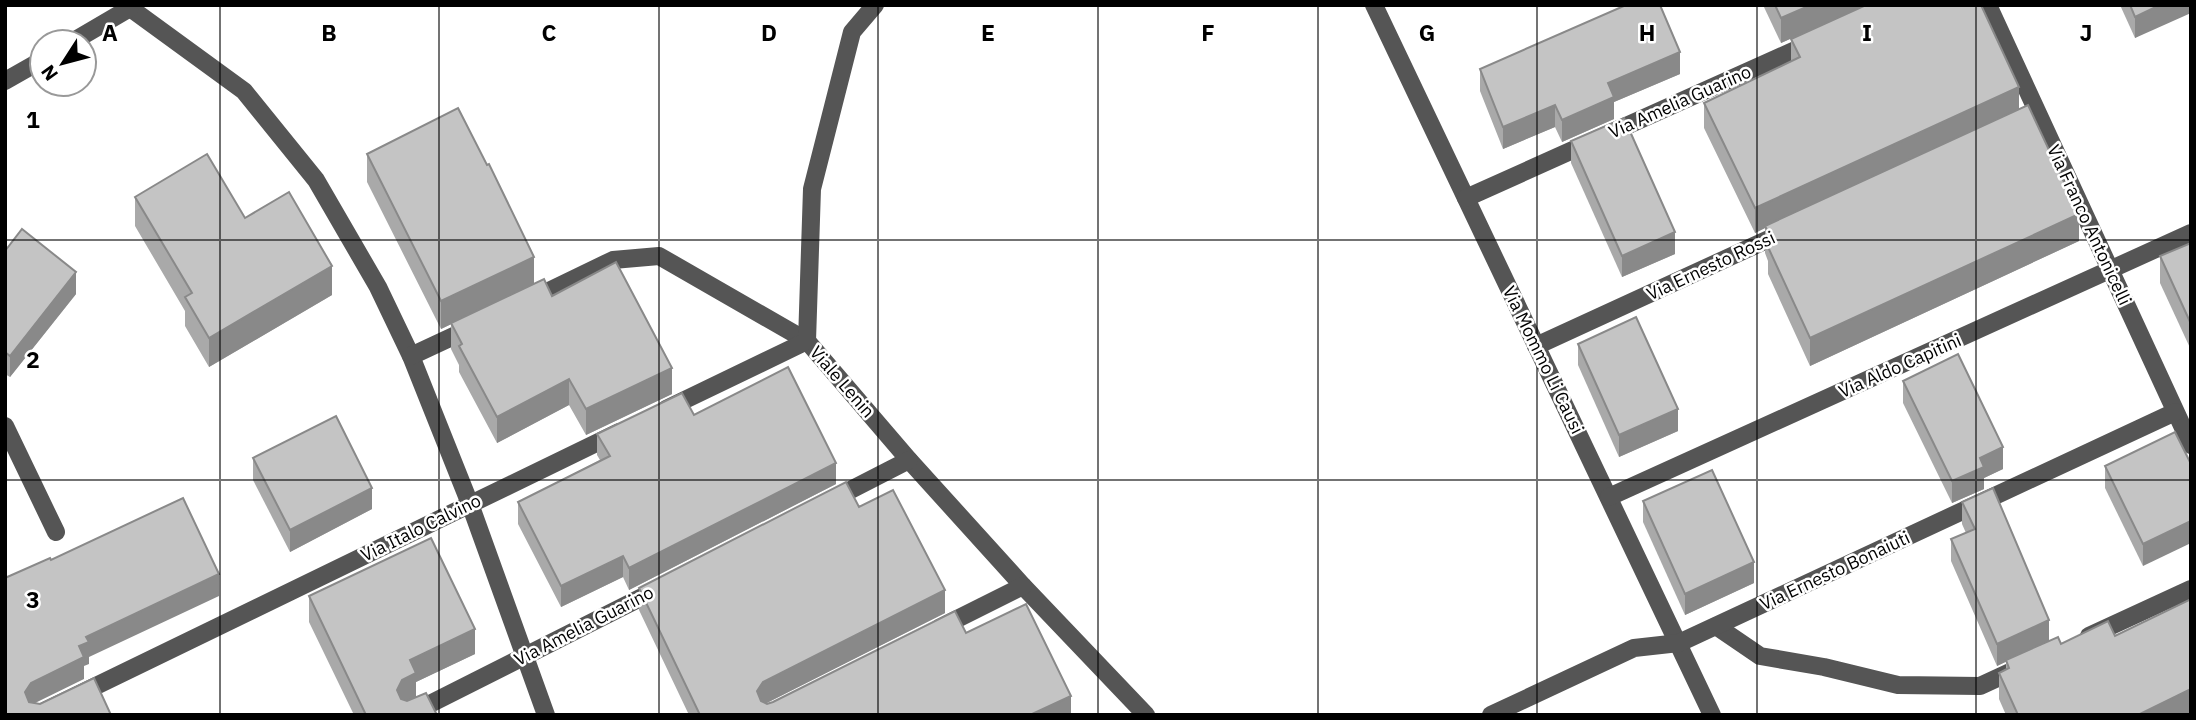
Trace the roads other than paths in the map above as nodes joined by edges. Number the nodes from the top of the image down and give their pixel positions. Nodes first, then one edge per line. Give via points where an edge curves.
1 (875, 5) edge
2 (1374, 5) edge
3 (1988, 5) edge
4 (128, 6) edge
5 (94, 28) edge
6 (1831, 34) edge
7 (28, 68) edge
8 (5, 81) edge
9 (1466, 198) junction
10 (1800, 225) edge
11 (2191, 233) edge
12 (2110, 271) junction
13 (512, 308) edge
14 (487, 320) edge
15 (807, 341) junction
16 (1536, 346) junction
17 (411, 356) junction
18 (2175, 412) junction
19 (5, 426) edge
20 (2191, 445) edge
21 (909, 460) junction
22 (1609, 498) junction
23 (470, 504) junction
24 (810, 511) edge
25 (56, 532) dead end
26 (674, 580) edge
27 (1023, 586) junction
28 (2191, 589) edge
29 (1716, 626) junction
30 (926, 635) edge
31 (2079, 640) edge
32 (1679, 643) junction
33 (525, 657) junction
34 (2030, 663) edge
35 (1512, 710) edge
36 (1138, 713) edge
37 (36, 715) edge
38 (408, 715) edge
39 (546, 715) edge
40 (1491, 715) edge
41 (1712, 715) edge

1 - 15 street via 852,32 811,189
2 - 9 street, Via Mommo Li Causi
3 - 12 street, Via Franco Antonicelli via 2032,118
4 - 5 street
4 - 17 street via 244,91 308,170 379,287
6 - 9 street, Via Amelia Guarino
7 - 8 street
9 - 16 street, Via Mommo Li Causi
10 - 16 street, Via Ernesto Rossi
11 - 12 street, Via Aldo Capitini
12 - 18 street, Via Franco Antonicelli
12 - 22 street, Via Aldo Capitini
13 - 15 street, Viale Lenin via 613,260 659,256
14 - 17 street
15 - 21 street, Viale Lenin
15 - 23 street, Via Italo Calvino
16 - 22 street, Via Mommo Li Causi
17 - 23 street
18 - 20 street, Via Franco Antonicelli
18 - 29 street, Via Ernesto Bonaiuti
19 - 25 street
21 - 24 street
21 - 27 street, Viale Lenin
22 - 32 street, Via Mommo Li Causi
23 - 33 street
23 - 37 street, Via Italo Calvino
26 - 33 street, Via Amelia Guarino
27 - 30 street
27 - 36 street, Viale Lenin
28 - 31 street
29 - 32 street, Via Ernesto Bonaiuti
29 - 34 street via 1760,656 1898,685 1980,686
32 - 35 street, Via Ernesto Bonaiuti via 1633,648
32 - 41 street, Via Mommo Li Causi
33 - 38 street, Via Amelia Guarino
33 - 39 street
35 - 40 street, Via Ernesto Bonaiuti

